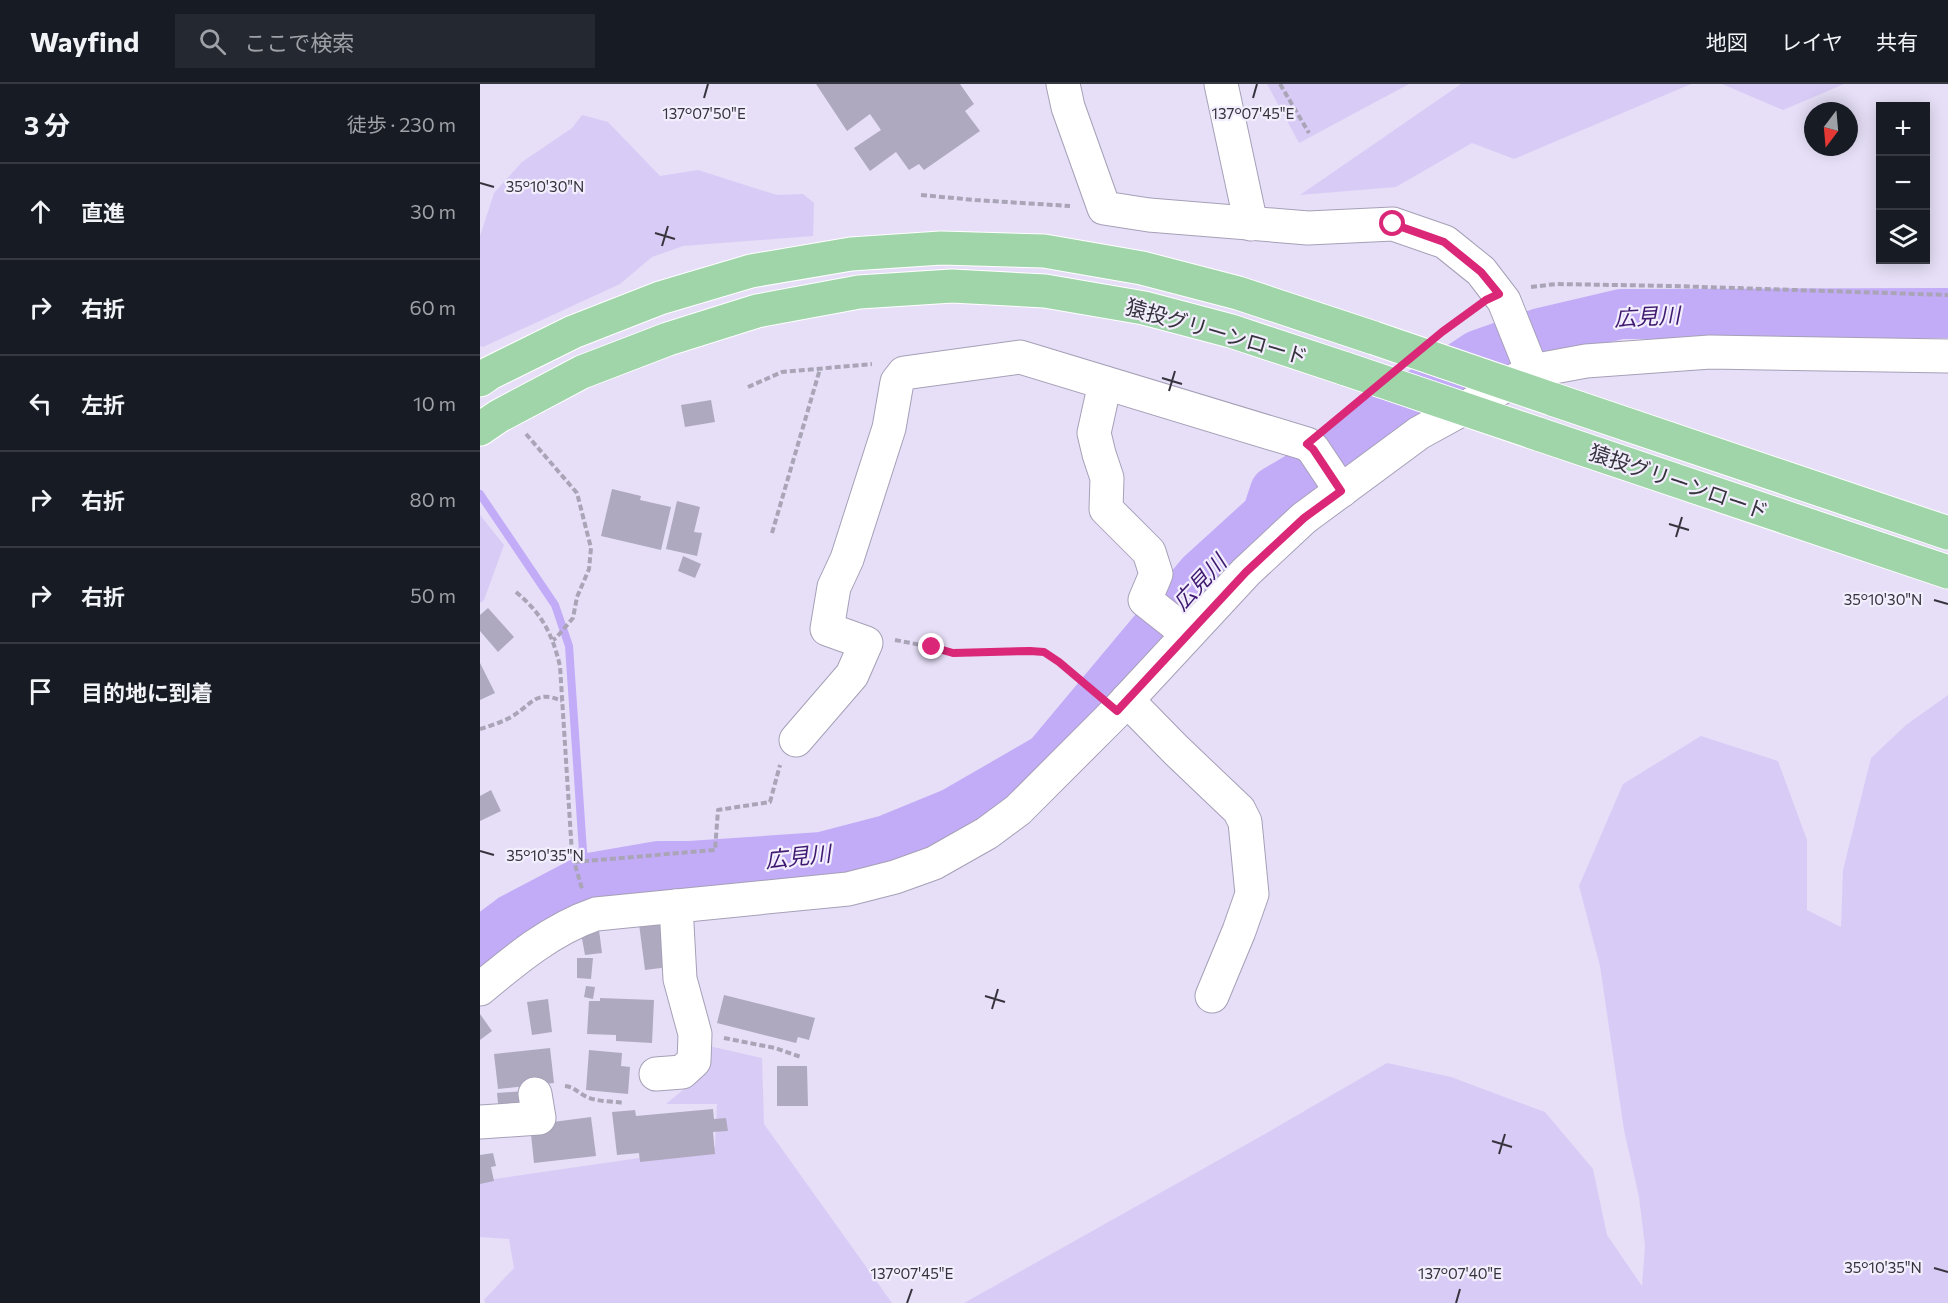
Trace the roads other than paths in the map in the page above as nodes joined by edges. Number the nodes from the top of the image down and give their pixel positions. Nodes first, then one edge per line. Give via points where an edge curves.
1 (1063, 84) edge
2 (1221, 84) edge
3 (1251, 224) junction
4 (1948, 356) edge
5 (1528, 363) junction
6 (480, 380) edge
7 (1105, 383) junction
8 (480, 429) edge
9 (1340, 490) junction
10 (1948, 533) edge
11 (1948, 572) edge
12 (1187, 634) junction
13 (1122, 705) junction
14 (796, 740) road end
15 (676, 906) junction
16 (480, 988) edge
17 (1212, 996) dead end
18 (656, 1074) dead end
19 (536, 1094) road end
20 (480, 1122) edge

1 - 3 street via 1104,208
2 - 3 street
3 - 5 street via 1308,228 1393,224 1444,242 1481,272 1502,298
4 - 5 street via 1710,352
5 - 9 street via 1419,432
6 - 10 main road, 猿投グリーンロード, bridge via 573,332 660,298 751,271 851,254 941,248 1044,251 1142,268 1238,293
7 - 9 street via 1310,447
7 - 12 street via 1094,433 1107,478 1106,509 1149,552 1156,574 1145,600
7 - 14 street via 1020,357 904,373 897,382 889,428 847,559 834,587 827,629 866,643 852,675
8 - 11 main road, 猿投グリーンロード, bridge via 582,372 757,311 860,292 952,286 1045,291 1144,308 1231,331
9 - 12 street via 1246,572
12 - 13 street
13 - 15 street via 1018,810 934,863 848,889
13 - 17 street via 1176,750 1239,810 1245,822 1252,894
15 - 16 street via 596,914 577,920
15 - 18 street via 680,979 695,1034 693,1061 682,1072
19 - 20 street via 539,1118

